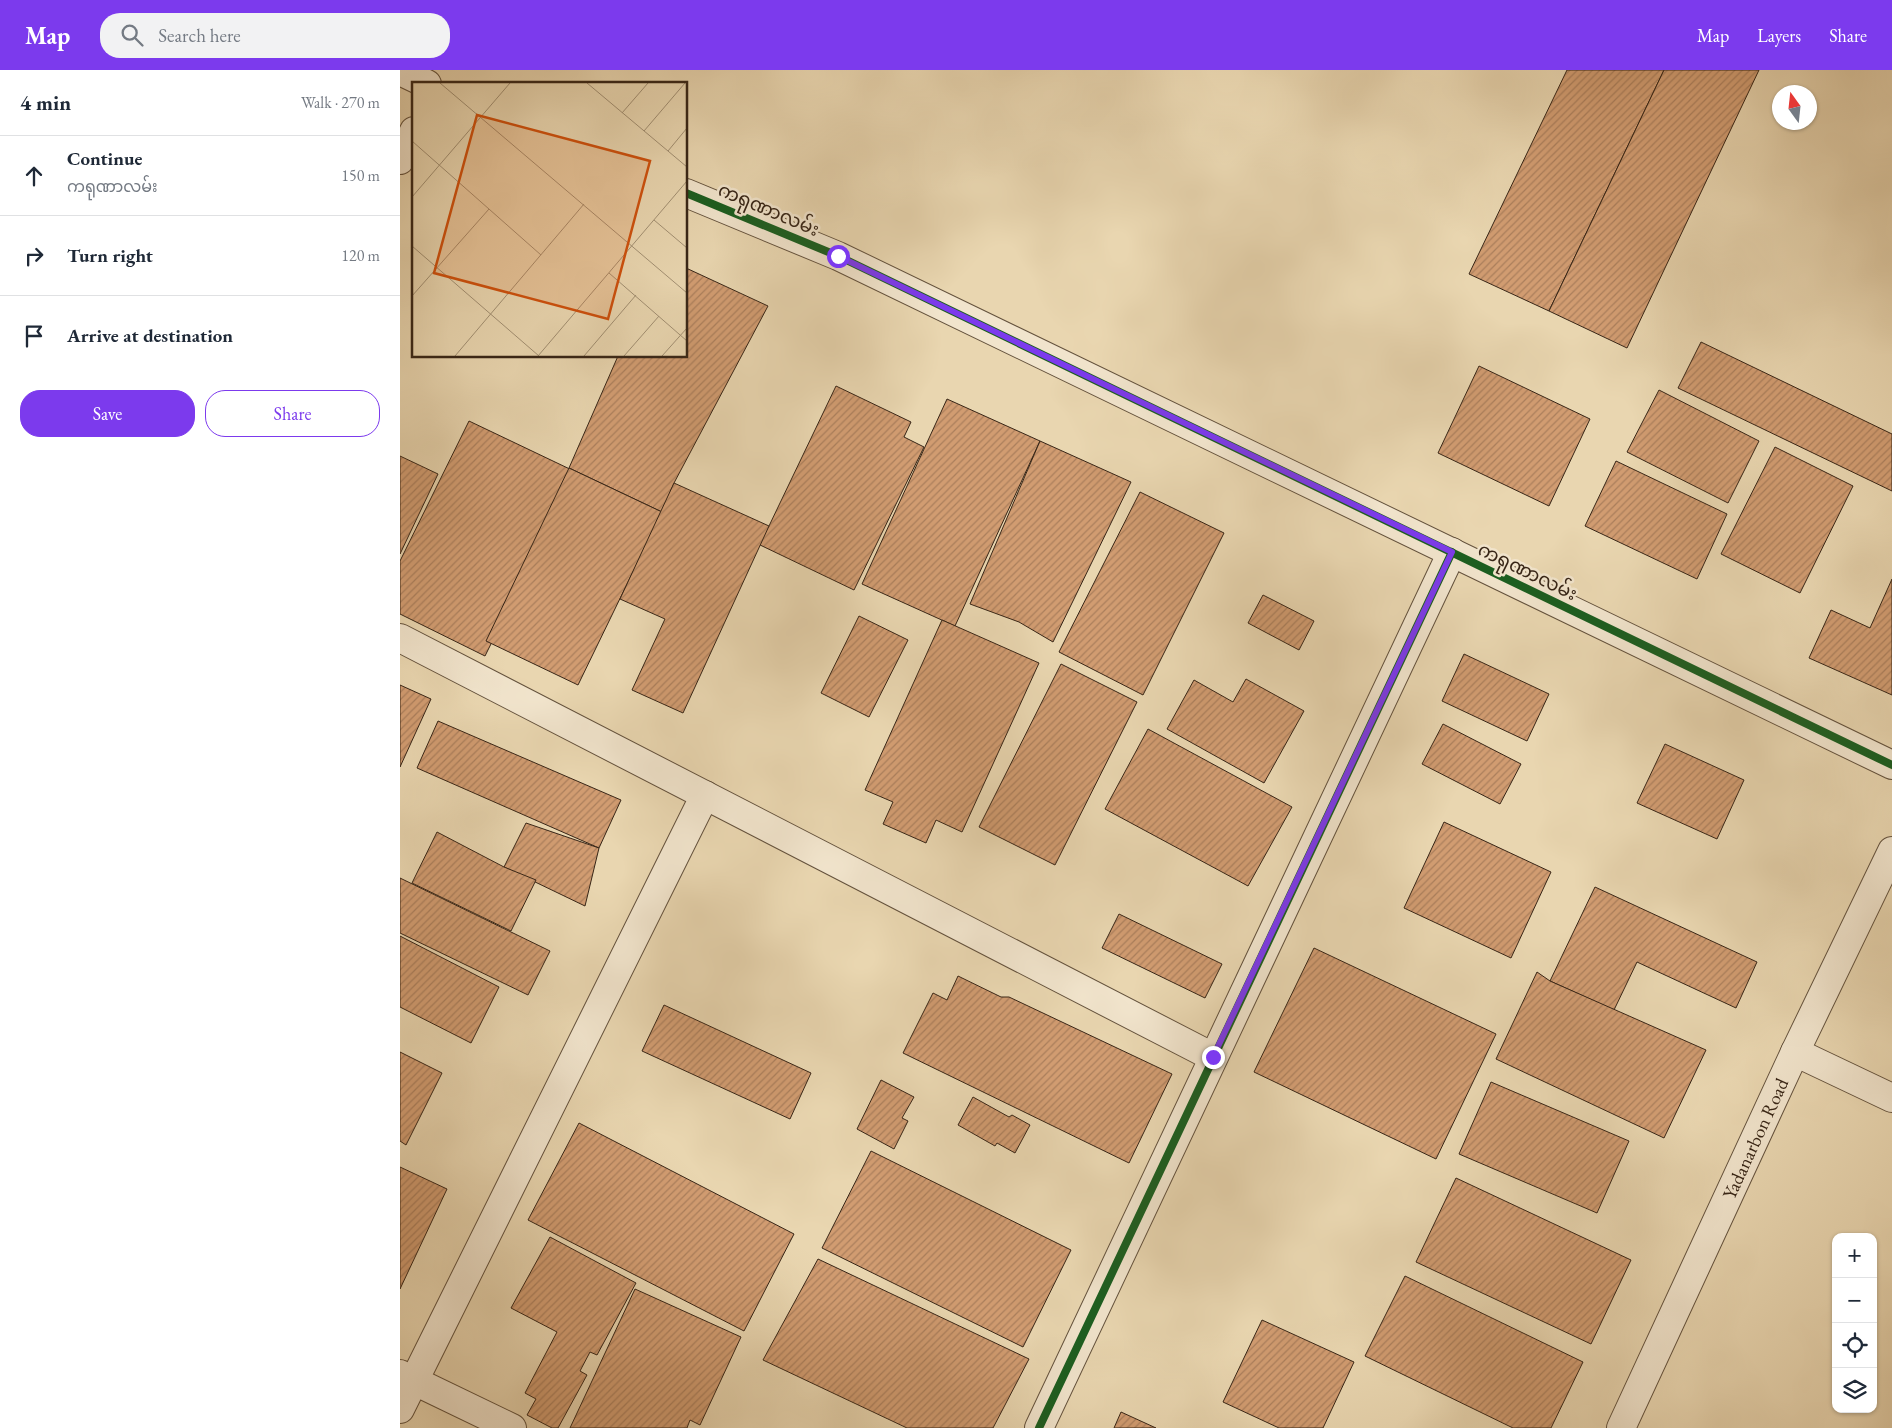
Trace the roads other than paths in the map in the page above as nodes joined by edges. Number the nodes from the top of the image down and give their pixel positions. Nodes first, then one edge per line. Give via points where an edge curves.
1 (443, 70) edge
2 (400, 71) edge
3 (422, 82) edge
4 (437, 82) edge
5 (412, 135) edge
6 (400, 160) edge
7 (688, 193) edge
8 (1452, 552) junction
9 (400, 638) edge
10 (1892, 765) edge
11 (705, 795) junction
12 (1892, 851) edge
13 (1795, 1052) junction
14 (1213, 1057) junction
15 (1892, 1098) edge
16 (407, 1377) edge
17 (400, 1409) edge
18 (512, 1428) edge
19 (1039, 1428) edge
20 (1621, 1428) edge

1 - 4 street
2 - 3 street
5 - 6 street
7 - 8 street, ကရုဏာလမ်း via 838,256
8 - 10 street, ကရုဏာလမ်း
8 - 14 street
9 - 11 street
11 - 14 street
11 - 16 street
12 - 13 street, Yadanarbon Road
13 - 15 street
13 - 20 street, Yadanarbon Road
14 - 19 street
16 - 17 street
16 - 18 street

